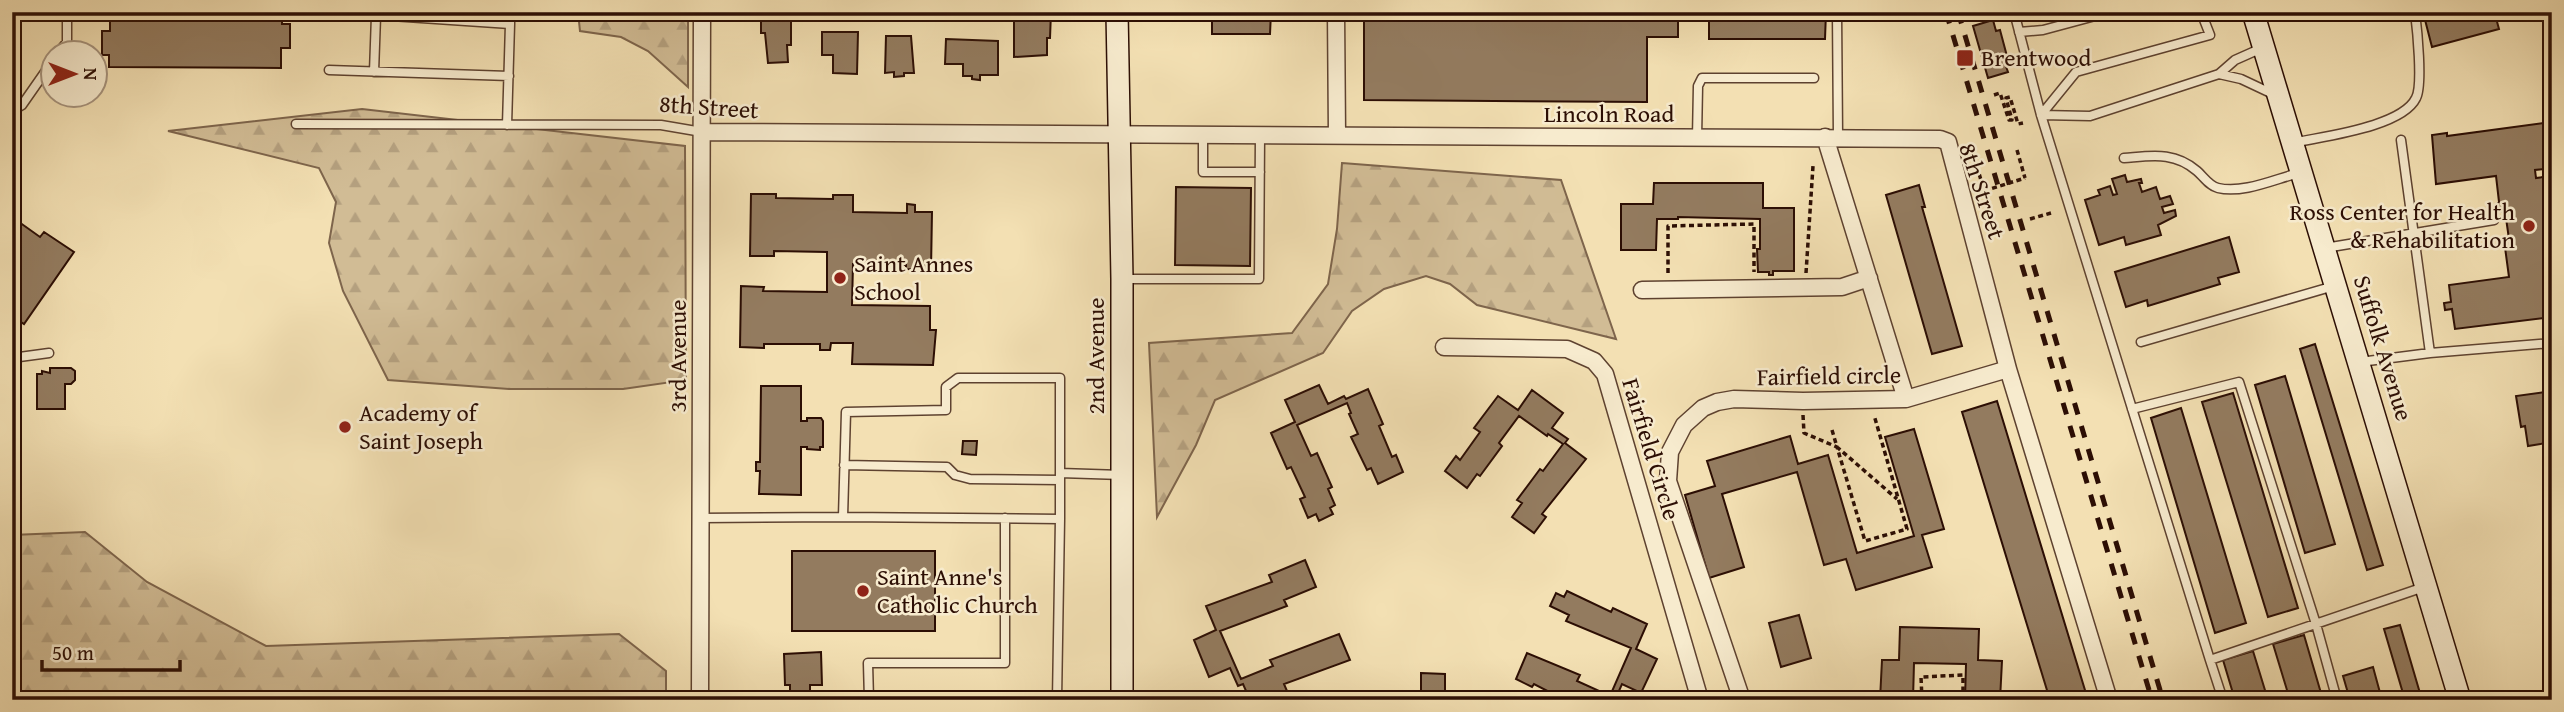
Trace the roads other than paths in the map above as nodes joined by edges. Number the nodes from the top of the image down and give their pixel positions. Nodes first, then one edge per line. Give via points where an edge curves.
1 (67, 12) edge
2 (332, 12) edge
3 (510, 12) edge
4 (702, 12) edge
5 (1117, 12) edge
6 (1336, 12) edge
7 (1837, 12) edge
8 (2014, 12) edge
9 (2110, 12) edge
10 (2202, 12) edge
11 (2253, 12) edge
12 (2415, 12) edge
13 (376, 16) junction
14 (510, 24) junction
15 (2019, 32) junction
16 (66, 38) edge
17 (2264, 48) junction
18 (329, 70) dead end
19 (374, 72) junction
20 (2219, 74) junction
21 (509, 76) junction
22 (1814, 78) dead end
23 (38, 82) edge
24 (2278, 96) junction
25 (12, 111) edge
26 (2041, 115) junction
27 (296, 124) dead end
28 (508, 125) junction
29 (702, 132) junction
30 (1119, 134) junction
31 (1337, 135) junction
32 (1203, 136) junction
33 (1260, 136) junction
34 (1832, 137) junction
35 (1697, 138) junction
36 (2401, 140) dead end
37 (2293, 143) junction
38 (2124, 158) dead end
39 (1260, 172) junction
40 (2302, 172) junction
41 (2494, 220) dead end
42 (2414, 234) junction
43 (2325, 248) junction
44 (1869, 278) junction
45 (1122, 279) junction
46 (2336, 285) junction
47 (1642, 290) dead end
48 (2141, 342) dead end
49 (2552, 343) edge
50 (1444, 347) dead end
51 (49, 353) dead end
52 (2430, 353) junction
53 (12, 358) edge
54 (2360, 362) junction
55 (2008, 369) junction
56 (1906, 399) junction
57 (2132, 409) junction
58 (844, 465) junction
59 (1122, 475) junction
60 (1060, 476) junction
61 (842, 517) junction
62 (700, 518) junction
63 (1005, 518) junction
64 (1060, 519) junction
65 (2427, 586) junction
66 (2316, 624) junction
67 (2210, 660) junction
68 (700, 700) edge
69 (869, 700) edge
70 (1057, 700) edge
71 (1122, 700) edge
72 (1700, 700) edge
73 (1742, 700) edge
74 (2109, 700) edge
75 (2223, 700) edge
76 (2337, 700) edge
77 (2460, 700) edge

1 - 16 lane
2 - 13 lane
3 - 14 lane
4 - 29 street, 3rd Avenue
5 - 30 main road, 2nd Avenue
6 - 31 street
7 - 34 lane
8 - 15 lane
9 - 15 lane
10 - 26 lane via 2210,35 2076,72
11 - 17 main road, Suffolk Avenue
12 - 37 lane via 2417,97 2402,114
13 - 14 lane
13 - 19 lane
14 - 21 lane
15 - 26 lane
17 - 20 lane via 2235,60
17 - 24 main road, Suffolk Avenue
18 - 19 lane
19 - 21 lane
20 - 24 lane
20 - 26 lane via 2090,116
21 - 28 lane
22 - 35 lane via 1702,78
23 - 25 lane
24 - 37 main road, Suffolk Avenue
26 - 57 lane
27 - 28 lane, 8th Street
28 - 29 lane, 8th Street via 661,125
29 - 30 street, 8th Street
29 - 62 street, 3rd Avenue
30 - 32 street, Lincoln Road
30 - 45 main road, 2nd Avenue
31 - 33 street, Lincoln Road
31 - 35 street, Lincoln Road
32 - 33 street, Lincoln Road
32 - 39 lane via 1203,172
33 - 39 lane
34 - 35 street, Lincoln Road
34 - 44 street
34 - 55 street, 8th Street via 1948,142
36 - 42 lane
37 - 40 main road, Suffolk Avenue
38 - 40 lane via 2176,157 2220,188 2237,189
39 - 45 lane via 1259,279
40 - 43 main road, Suffolk Avenue
41 - 42 lane
42 - 43 lane
42 - 52 lane
43 - 46 main road, Suffolk Avenue
44 - 47 street via 1842,288
44 - 56 street
45 - 59 main road, 2nd Avenue
46 - 48 lane
46 - 54 main road, Suffolk Avenue
49 - 52 lane
50 - 72 street, Fairfield Circle via 1567,349 1594,361 1605,374
51 - 53 lane
52 - 54 lane
54 - 65 main road, Suffolk Avenue
55 - 56 street, Fairfield circle
55 - 74 street
56 - 73 street, Fairfield circle via 1734,399 1703,408 1684,425 1670,452 1668,481
57 - 66 lane via 2239,382
57 - 67 lane
58 - 60 lane via 947,467 970,479
58 - 60 lane via 846,412 946,410 946,387 958,378 1060,378
58 - 61 lane
59 - 60 lane
59 - 71 main road, 2nd Avenue
60 - 64 lane
61 - 62 lane
61 - 63 lane
62 - 68 street, 3rd Avenue
63 - 64 lane
63 - 69 lane via 1005,663 869,663
64 - 70 lane
65 - 66 lane
65 - 77 main road, Suffolk Avenue
66 - 67 lane
66 - 76 lane
67 - 75 lane

